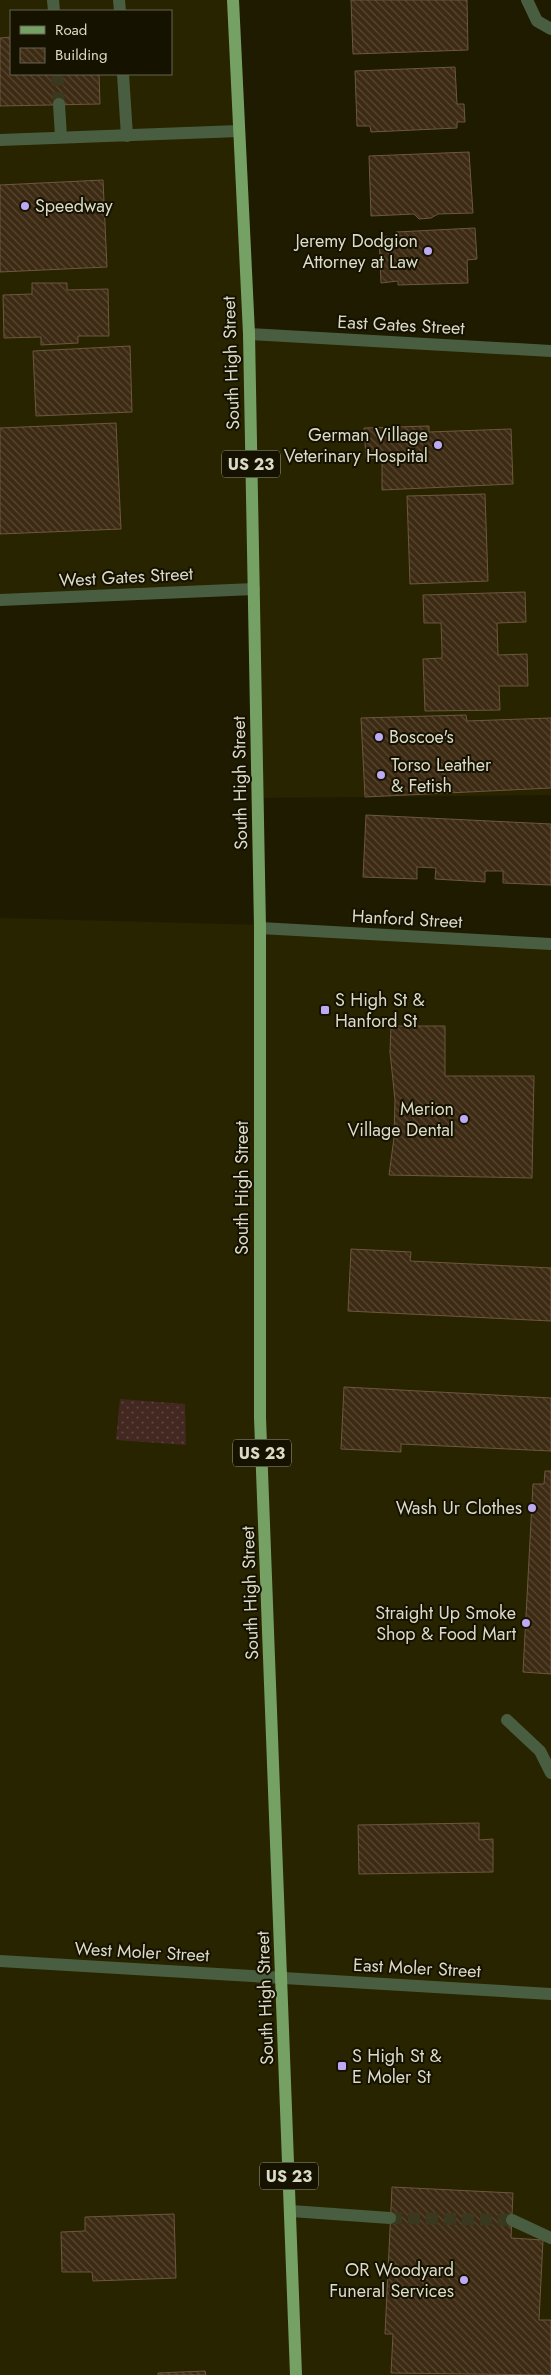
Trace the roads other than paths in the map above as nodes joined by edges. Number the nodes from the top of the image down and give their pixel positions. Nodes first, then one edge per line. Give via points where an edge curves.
1 (233, 0) edge
2 (527, 0) edge
3 (551, 29) edge
4 (123, 75) edge
5 (59, 104) tunnel mouth
6 (239, 131) junction
7 (127, 136) junction
8 (61, 137) junction
9 (0, 140) edge
10 (249, 334) junction
11 (551, 351) edge
12 (254, 589) junction
13 (0, 600) edge
14 (260, 928) junction
15 (551, 944) edge
16 (507, 1720) dead end
17 (551, 1773) edge
18 (0, 1961) edge
19 (282, 1978) junction
20 (551, 1994) edge
21 (291, 2211) junction
22 (390, 2218) tunnel mouth
23 (512, 2220) tunnel mouth
24 (551, 2238) edge
25 (296, 2375) edge

1 - 6 main road, South High Street / US 23
2 - 3 street via 537,21
4 - 7 street
5 - 8 street
6 - 7 street
6 - 10 main road, South High Street / US 23
7 - 8 street
8 - 9 street
10 - 11 street, East Gates Street
10 - 12 main road, South High Street / US 23
12 - 13 street, West Gates Street
12 - 14 main road, South High Street / US 23
14 - 15 street, Hanford Street
14 - 19 main road, South High Street / US 23 via 260,1418
16 - 17 street via 540,1751
18 - 19 street, West Moler Street
19 - 20 street, East Moler Street
19 - 21 main road, South High Street / US 23
21 - 22 street
21 - 25 main road, South High Street / US 23
23 - 24 street

